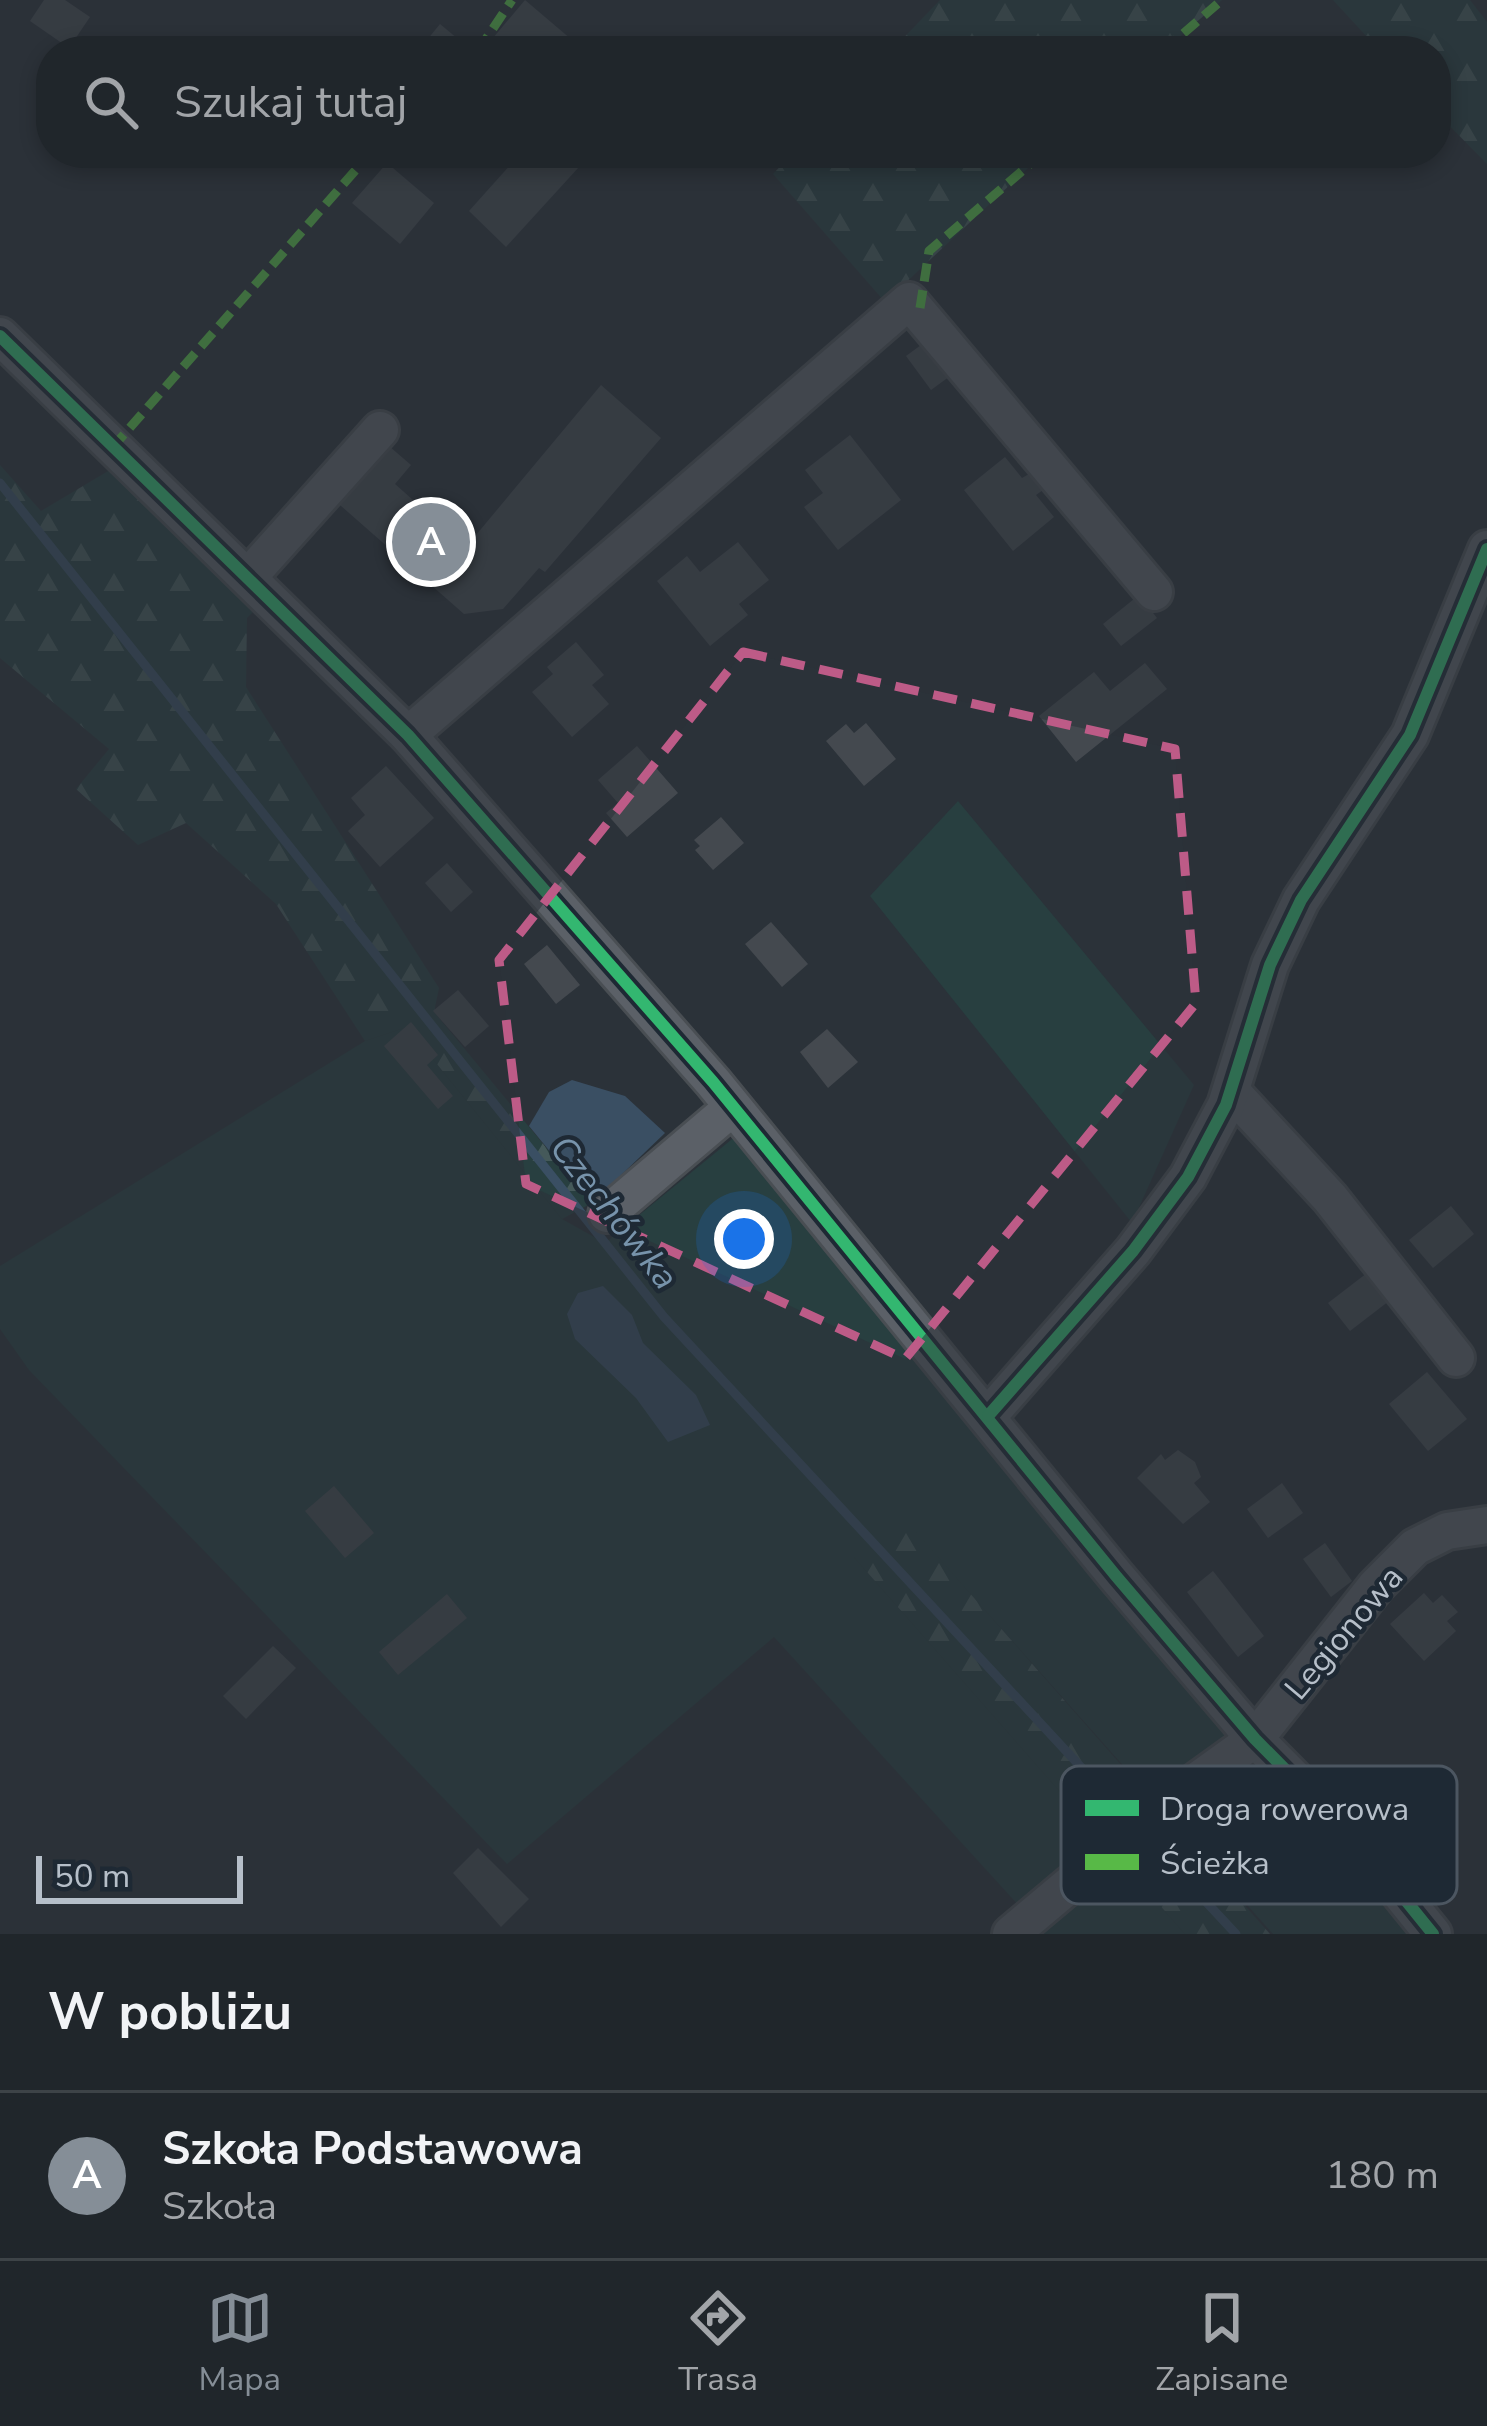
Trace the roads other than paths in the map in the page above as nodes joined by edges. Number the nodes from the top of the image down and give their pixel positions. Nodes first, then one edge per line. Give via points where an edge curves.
1 (0, 336) edge
2 (380, 430) dead end
3 (1487, 549) edge
4 (250, 575) junction
5 (1154, 592) dead end
6 (408, 735) junction
7 (1231, 1091) junction
8 (733, 1107) junction
9 (607, 1214) dead end
10 (1456, 1358) dead end
11 (988, 1416) junction
12 (1487, 1525) edge
13 (1255, 1739) junction
14 (1217, 1766) edge
15 (1282, 1766) edge
16 (1061, 1899) edge
17 (1409, 1904) edge
18 (1034, 1927) edge
19 (1433, 1934) edge

1 - 4 street
2 - 4 street
3 - 7 street via 1410,735 1301,900 1270,965
4 - 6 street
5 - 6 street via 909,301
6 - 8 street
7 - 10 street via 1330,1198
7 - 11 street via 1166,1211
8 - 9 street
8 - 11 street
11 - 13 street
12 - 13 street, Legionowa via 1415,1547
13 - 14 street, Legionowa
13 - 15 street
16 - 18 street, Legionowa
17 - 19 street

